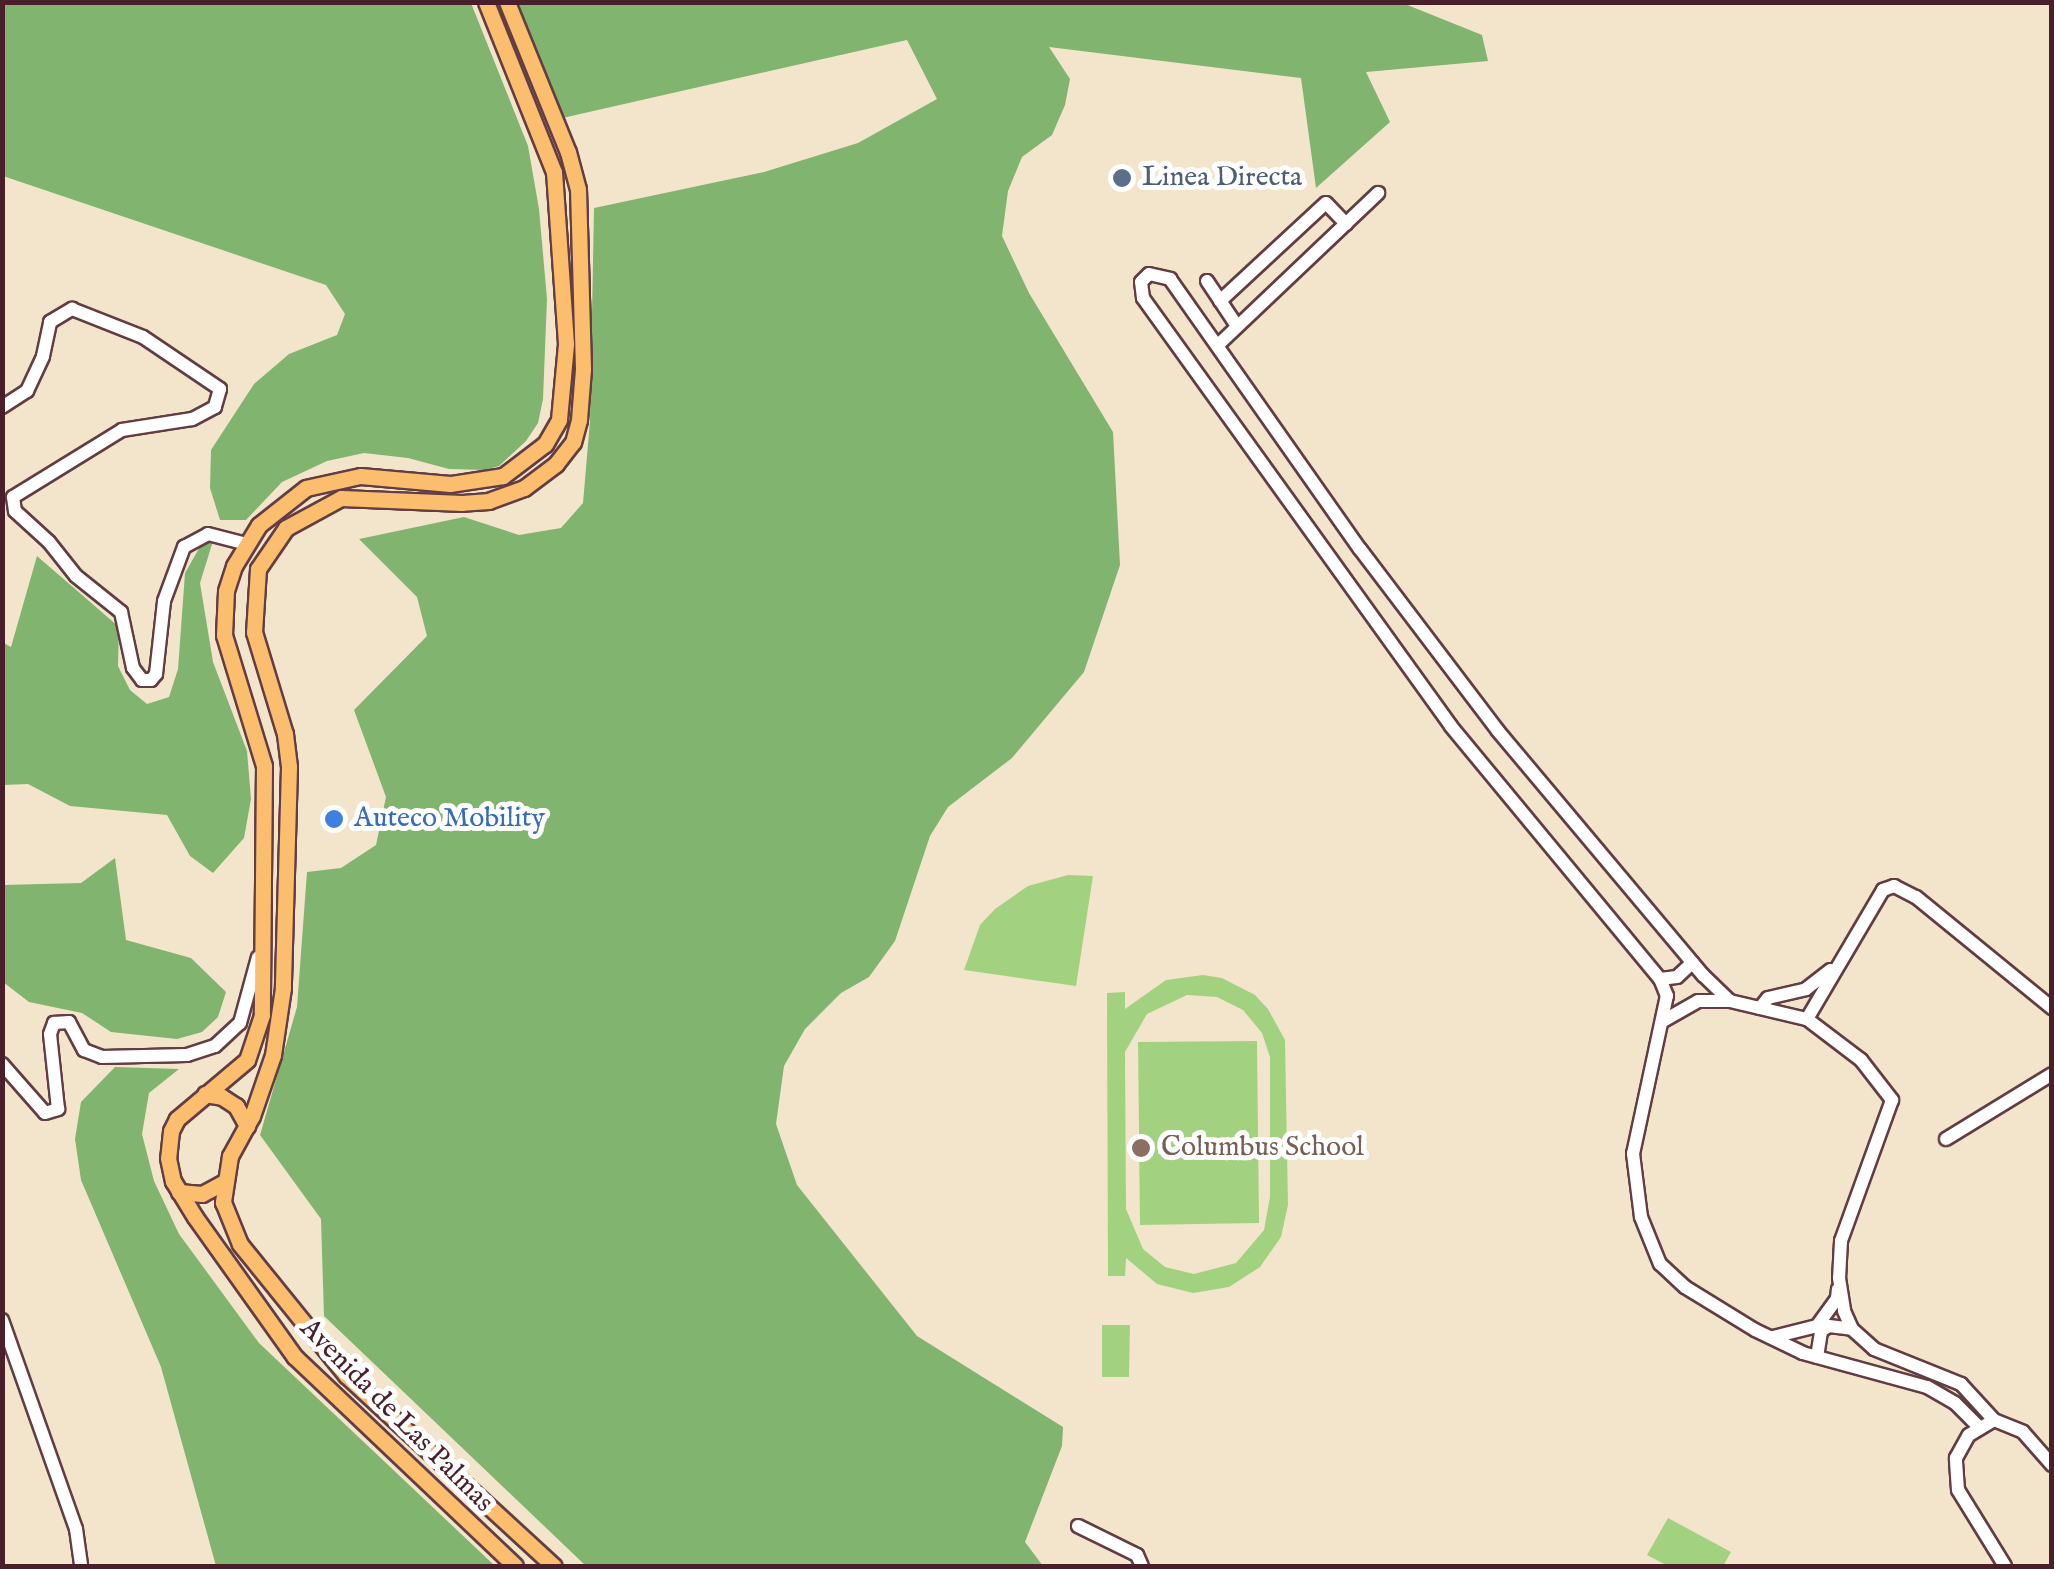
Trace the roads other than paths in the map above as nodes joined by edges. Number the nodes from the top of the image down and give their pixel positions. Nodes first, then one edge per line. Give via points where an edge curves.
1 (486, 2) edge
2 (507, 2) edge
3 (1378, 192) dead end
4 (1346, 224) junction
5 (1207, 281) dead end
6 (1220, 301) junction
7 (1237, 326) junction
8 (1218, 344) junction
9 (2, 406) edge
10 (246, 544) junction
11 (266, 933) junction
12 (1842, 956) junction
13 (1692, 963) junction
14 (1660, 979) junction
15 (1730, 1001) junction
16 (1760, 1008) junction
17 (2052, 1008) edge
18 (1807, 1018) junction
19 (1663, 1021) junction
20 (2, 1064) edge
21 (2052, 1074) edge
22 (205, 1094) junction
23 (247, 1126) junction
24 (1946, 1139) dead end
25 (223, 1183) junction
26 (179, 1192) junction
27 (1839, 1278) junction
28 (2, 1320) edge
29 (1852, 1329) junction
30 (1770, 1338) junction
31 (6, 1342) edge
32 (1817, 1357) junction
33 (1994, 1420) junction
34 (1980, 1428) junction
35 (2052, 1465) edge
36 (1078, 1526) dead end
37 (80, 1565) edge
38 (515, 1566) edge
39 (554, 1566) edge
40 (1142, 1566) edge
41 (2006, 1566) edge

1 - 10 main road, Avenida de Las Palmas via 554,172 566,344 559,420 545,444 503,476 450,484 360,476 324,480 276,509
2 - 23 main road via 578,189 580,420 556,464 524,488 462,503 341,498 286,528 258,568 254,632 289,767 289,884 278,1034
3 - 4 street
4 - 6 street via 1326,204
4 - 7 street
5 - 6 street
6 - 7 street
7 - 8 street
8 - 13 street via 1360,549 1498,731
8 - 14 street via 1170,279 1155,272 1144,278 1143,298 1171,340 1451,726
9 - 10 street via 27,391 50,322 72,309 164,348 220,390 218,404 204,413 122,430 13,496 15,511 121,612 133,668 142,680 156,674 164,601 184,547 208,534
10 - 11 main road, Avenida de Las Palmas via 226,591 224,624 228,656 263,753
11 - 20 street via 240,1023 215,1046 187,1055 102,1057 84,1050 69,1022 54,1022 58,1109 44,1114
11 - 22 main road, Avenida de Las Palmas via 254,1046 236,1073
12 - 16 street via 1814,985 1768,998
12 - 17 street via 1883,890 1898,887
12 - 18 street
13 - 14 street via 1677,978
13 - 15 street
14 - 19 street
15 - 16 street
15 - 19 street via 1698,1001
16 - 18 street
18 - 27 street via 1861,1060 1892,1100 1842,1241
19 - 30 street via 1633,1154 1649,1241 1660,1264 1684,1287
21 - 24 street
22 - 23 main road via 236,1106
22 - 26 main road, Avenida de Las Palmas via 171,1131 168,1158
23 - 25 main road
25 - 26 main road via 202,1194
25 - 39 main road, Avenida de Las Palmas via 231,1229 314,1340
26 - 38 main road, Avenida de Las Palmas via 296,1356
27 - 29 street
27 - 30 street via 1837,1298 1817,1326
28 - 31 street
29 - 32 street via 1821,1331
29 - 33 street via 1874,1350 1961,1384
30 - 32 street
31 - 37 street via 76,1529
32 - 34 street via 1927,1387
33 - 34 street
33 - 35 street via 2023,1432
34 - 41 street via 1968,1434 1954,1473
36 - 40 street via 1136,1555

